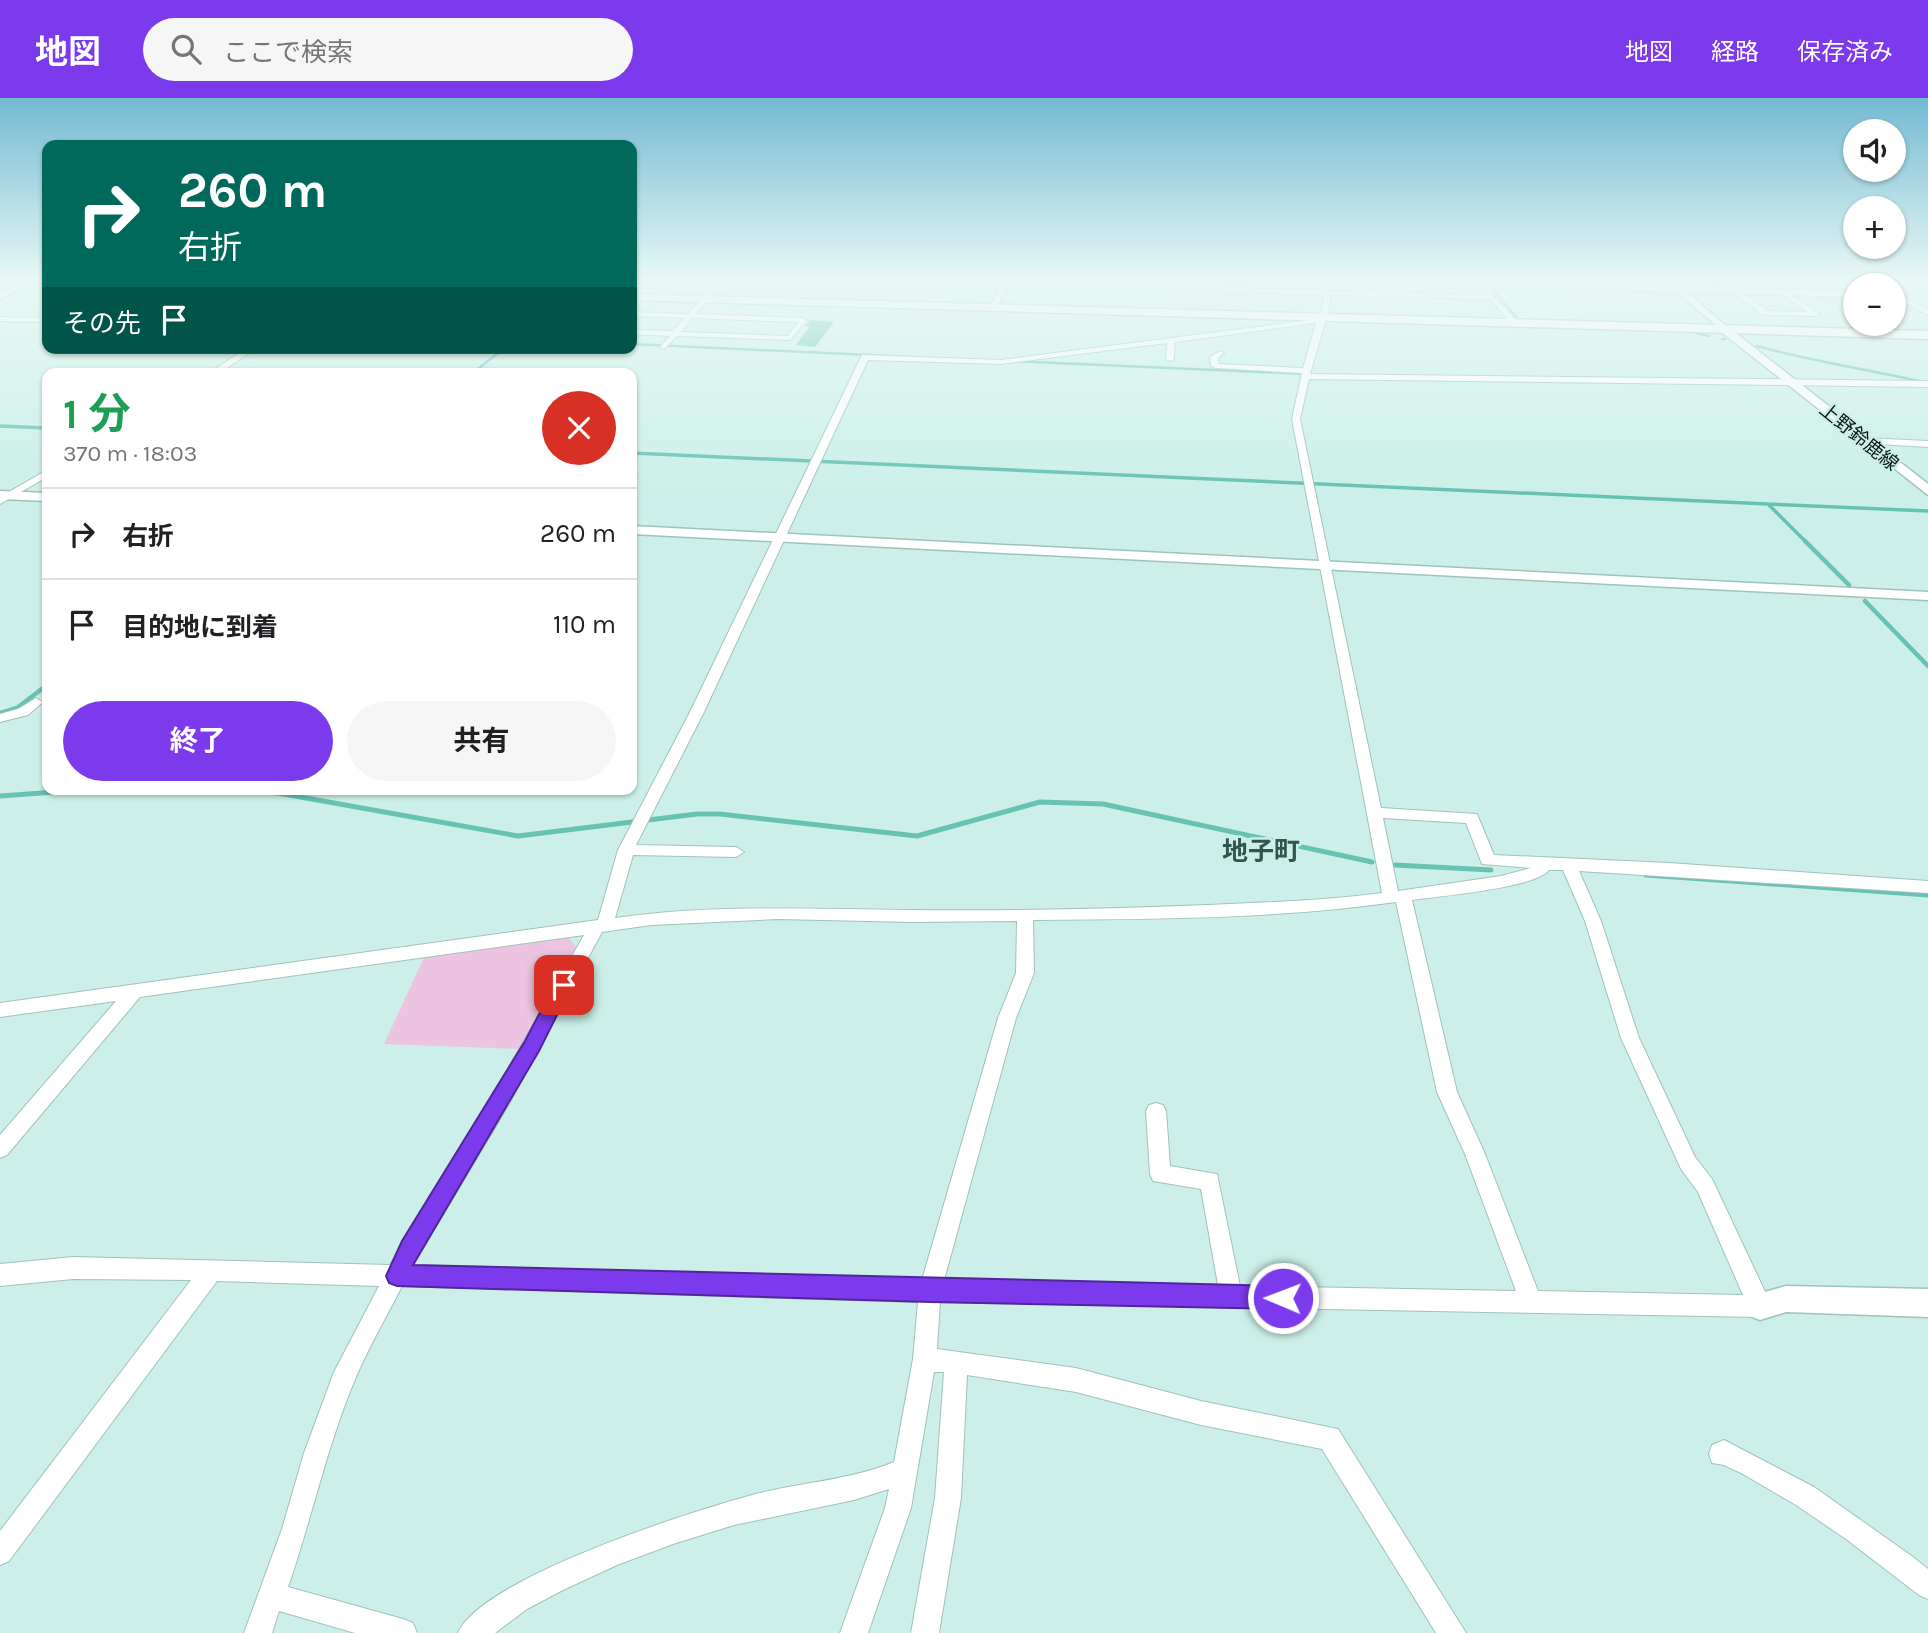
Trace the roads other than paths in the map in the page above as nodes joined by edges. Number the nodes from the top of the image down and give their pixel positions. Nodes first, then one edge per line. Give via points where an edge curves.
1 (1103, 350) edge
2 (1171, 350) edge
3 (1314, 350) edge
4 (1750, 350) edge
5 (1220, 353) dead end
6 (243, 354) edge
7 (1170, 359) dead end
8 (221, 368) edge
9 (1307, 374) junction
10 (1792, 383) junction
11 (1928, 384) edge
12 (1865, 441) junction
13 (1928, 444) edge
14 (42, 476) edge
15 (1928, 491) edge
16 (3, 497) edge
17 (42, 498) edge
18 (637, 530) edge
19 (781, 538) junction
20 (1325, 565) junction
21 (1928, 596) edge
22 (36, 702) dead end
23 (0, 718) edge
24 (1375, 813) junction
25 (626, 850) junction
26 (736, 852) dead end
27 (1545, 864) junction
28 (1571, 870) junction
29 (1928, 887) edge
30 (1397, 897) junction
31 (1025, 915) junction
32 (601, 926) junction
33 (136, 989) junction
34 (0, 1010) edge
35 (1156, 1111) dead end
36 (0, 1149) edge
37 (212, 1270) junction
38 (0, 1275) edge
39 (397, 1276) junction
40 (930, 1291) junction
41 (1231, 1297) junction
42 (1531, 1302) junction
43 (1928, 1303) edge
44 (1760, 1306) junction
45 (925, 1359) junction
46 (956, 1362) junction
47 (1721, 1454) dead end
48 (905, 1470) junction
49 (0, 1552) edge
50 (1928, 1586) edge
51 (272, 1596) junction
52 (258, 1633) edge
53 (403, 1633) edge
54 (472, 1633) edge
55 (854, 1633) edge
56 (925, 1633) edge
57 (1452, 1633) edge

1 - 19 street via 1003,362 865,357
2 - 7 street
3 - 9 street
4 - 10 main road, 上野鈴鹿線
5 - 9 street via 1214,357 1215,366
6 - 8 street
9 - 10 street
9 - 20 street via 1296,419
10 - 11 street
10 - 12 main road, 上野鈴鹿線
12 - 13 street
12 - 15 main road, 上野鈴鹿線
14 - 16 street
16 - 17 street
18 - 19 street
19 - 20 street
19 - 25 street
20 - 21 street
20 - 24 street
22 - 23 street via 23,712
24 - 27 street via 1472,818 1488,860
24 - 30 street
25 - 26 street
25 - 32 street
27 - 28 street
27 - 30 street via 1539,872 1501,882
28 - 29 street
28 - 44 street via 1597,933 1630,1038
30 - 31 street via 1335,905
30 - 42 street via 1419,958 1447,1092
31 - 32 street via 736,914
31 - 40 street via 1025,972 1007,1018
32 - 33 street
32 - 39 street
33 - 34 street
33 - 36 street
35 - 41 street via 1160,1174 1210,1181
37 - 38 street via 73,1268
37 - 39 street
37 - 49 street
39 - 40 street
39 - 51 street via 346,1372
40 - 41 street
40 - 45 street
41 - 42 street
42 - 44 street
43 - 44 street via 1786,1299
45 - 46 street
45 - 48 street
46 - 56 street via 948,1497
46 - 57 street via 1076,1380 1201,1413 1329,1438
47 - 50 street via 1765,1471 1836,1514
48 - 54 street via 885,1479 694,1524 619,1552 523,1596
48 - 55 street via 898,1508
51 - 52 street
51 - 53 street

